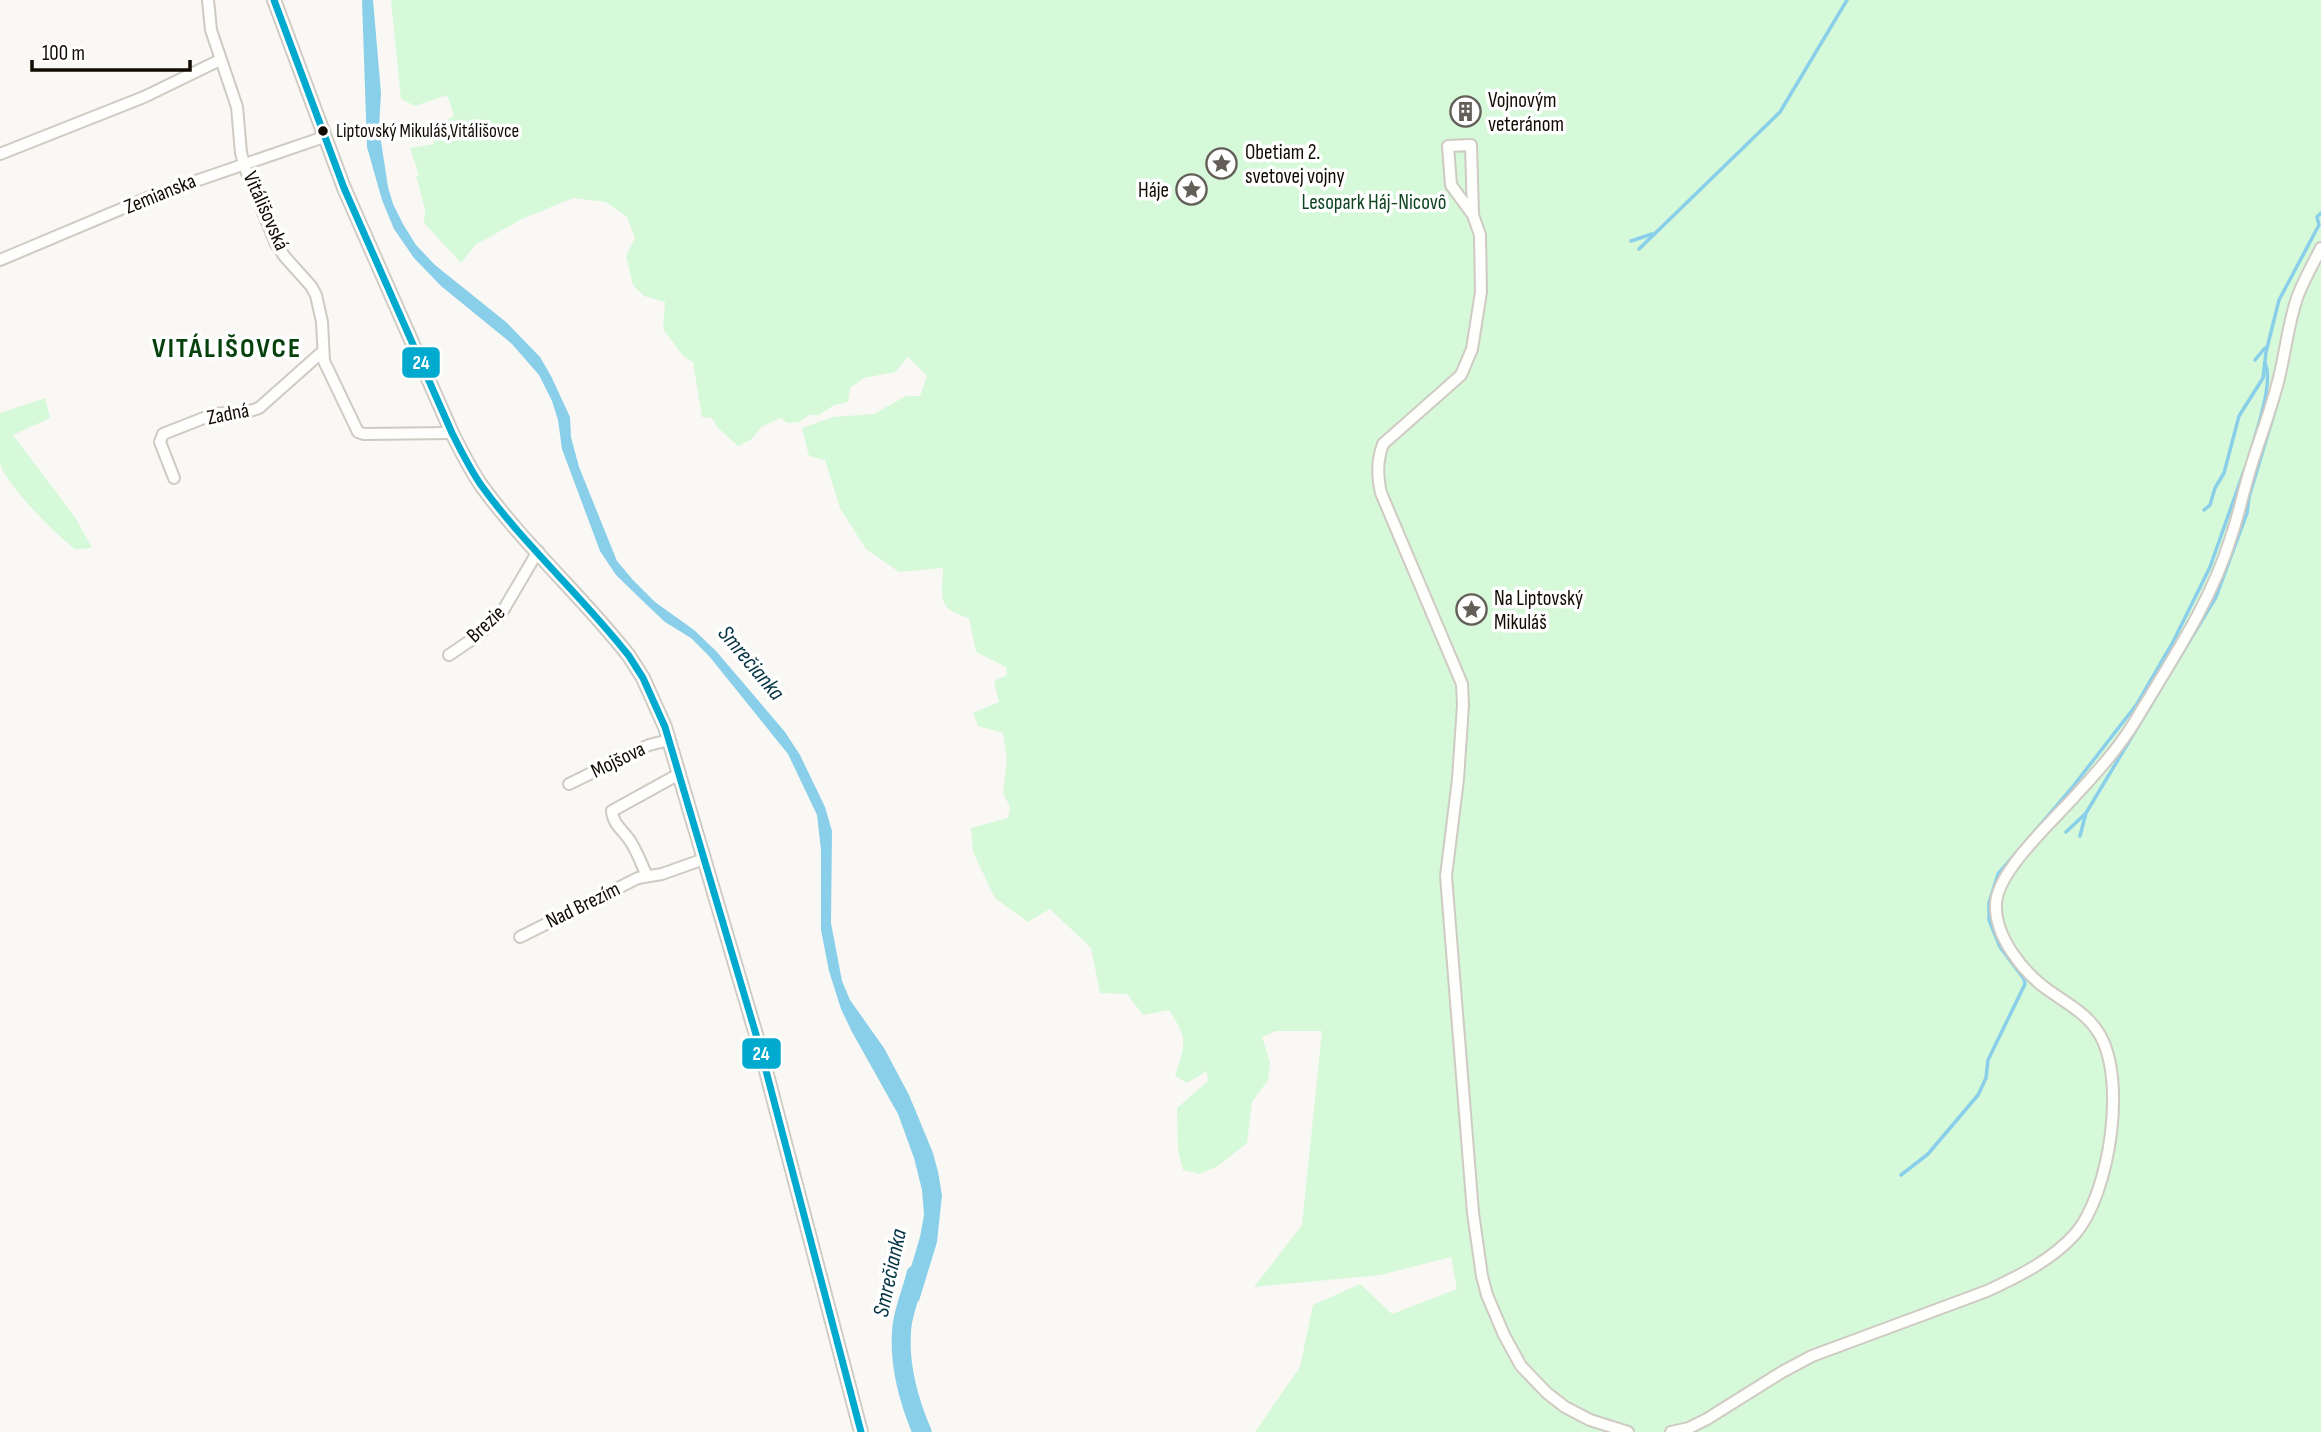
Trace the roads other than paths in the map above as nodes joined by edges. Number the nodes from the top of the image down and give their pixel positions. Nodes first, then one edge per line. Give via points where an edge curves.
1 (208, 0) edge
2 (274, 0) edge
3 (220, 60) junction
4 (324, 137) junction
5 (0, 154) edge
6 (244, 162) junction
7 (1473, 215) junction
8 (2321, 248) edge
9 (0, 260) edge
10 (322, 352) junction
11 (452, 433) junction
12 (174, 478) dead end
13 (538, 551) junction
14 (449, 655) dead end
15 (669, 740) junction
16 (679, 774) junction
17 (569, 784) dead end
18 (704, 859) junction
19 (647, 876) junction
20 (520, 937) dead end
21 (861, 1432) edge
22 (1628, 1432) edge
23 (1671, 1432) edge

1 - 3 street, Vitálišovská
2 - 4 street
3 - 5 street via 144,97
3 - 6 street, Vitálišovská via 237,107
4 - 6 street, Zemianska
4 - 11 street
6 - 9 street, Zemianska
6 - 10 street, Vitálišovská via 276,244 316,295
7 - 7 street via 1471,145 1448,146 1451,185
7 - 22 street via 1480,235 1481,292 1472,349 1461,375 1382,444 1378,476 1381,493 1462,684 1458,779 1446,876 1473,1213 1487,1295 1521,1366 1547,1393 1581,1416
8 - 23 street via 2297,298 2277,386 2213,582 2130,729 2012,866 1996,900 2002,933 2021,964 2087,1018 2107,1048 2114,1084 2112,1110 2102,1182 2094,1205 2059,1249 2015,1278 1812,1356 1707,1419
10 - 11 street, Vitálišovská via 358,432
10 - 12 street, Zadná via 259,408 214,414 164,433 160,442
11 - 13 street via 482,485
13 - 14 street, Brezie via 501,614
13 - 15 street via 629,656 654,699
15 - 16 street
15 - 17 street, Mojšova
16 - 18 street
16 - 19 street, Nad Brezím via 612,811
18 - 19 street, Nad Brezím
18 - 21 street via 760,1048
19 - 20 street, Nad Brezím

